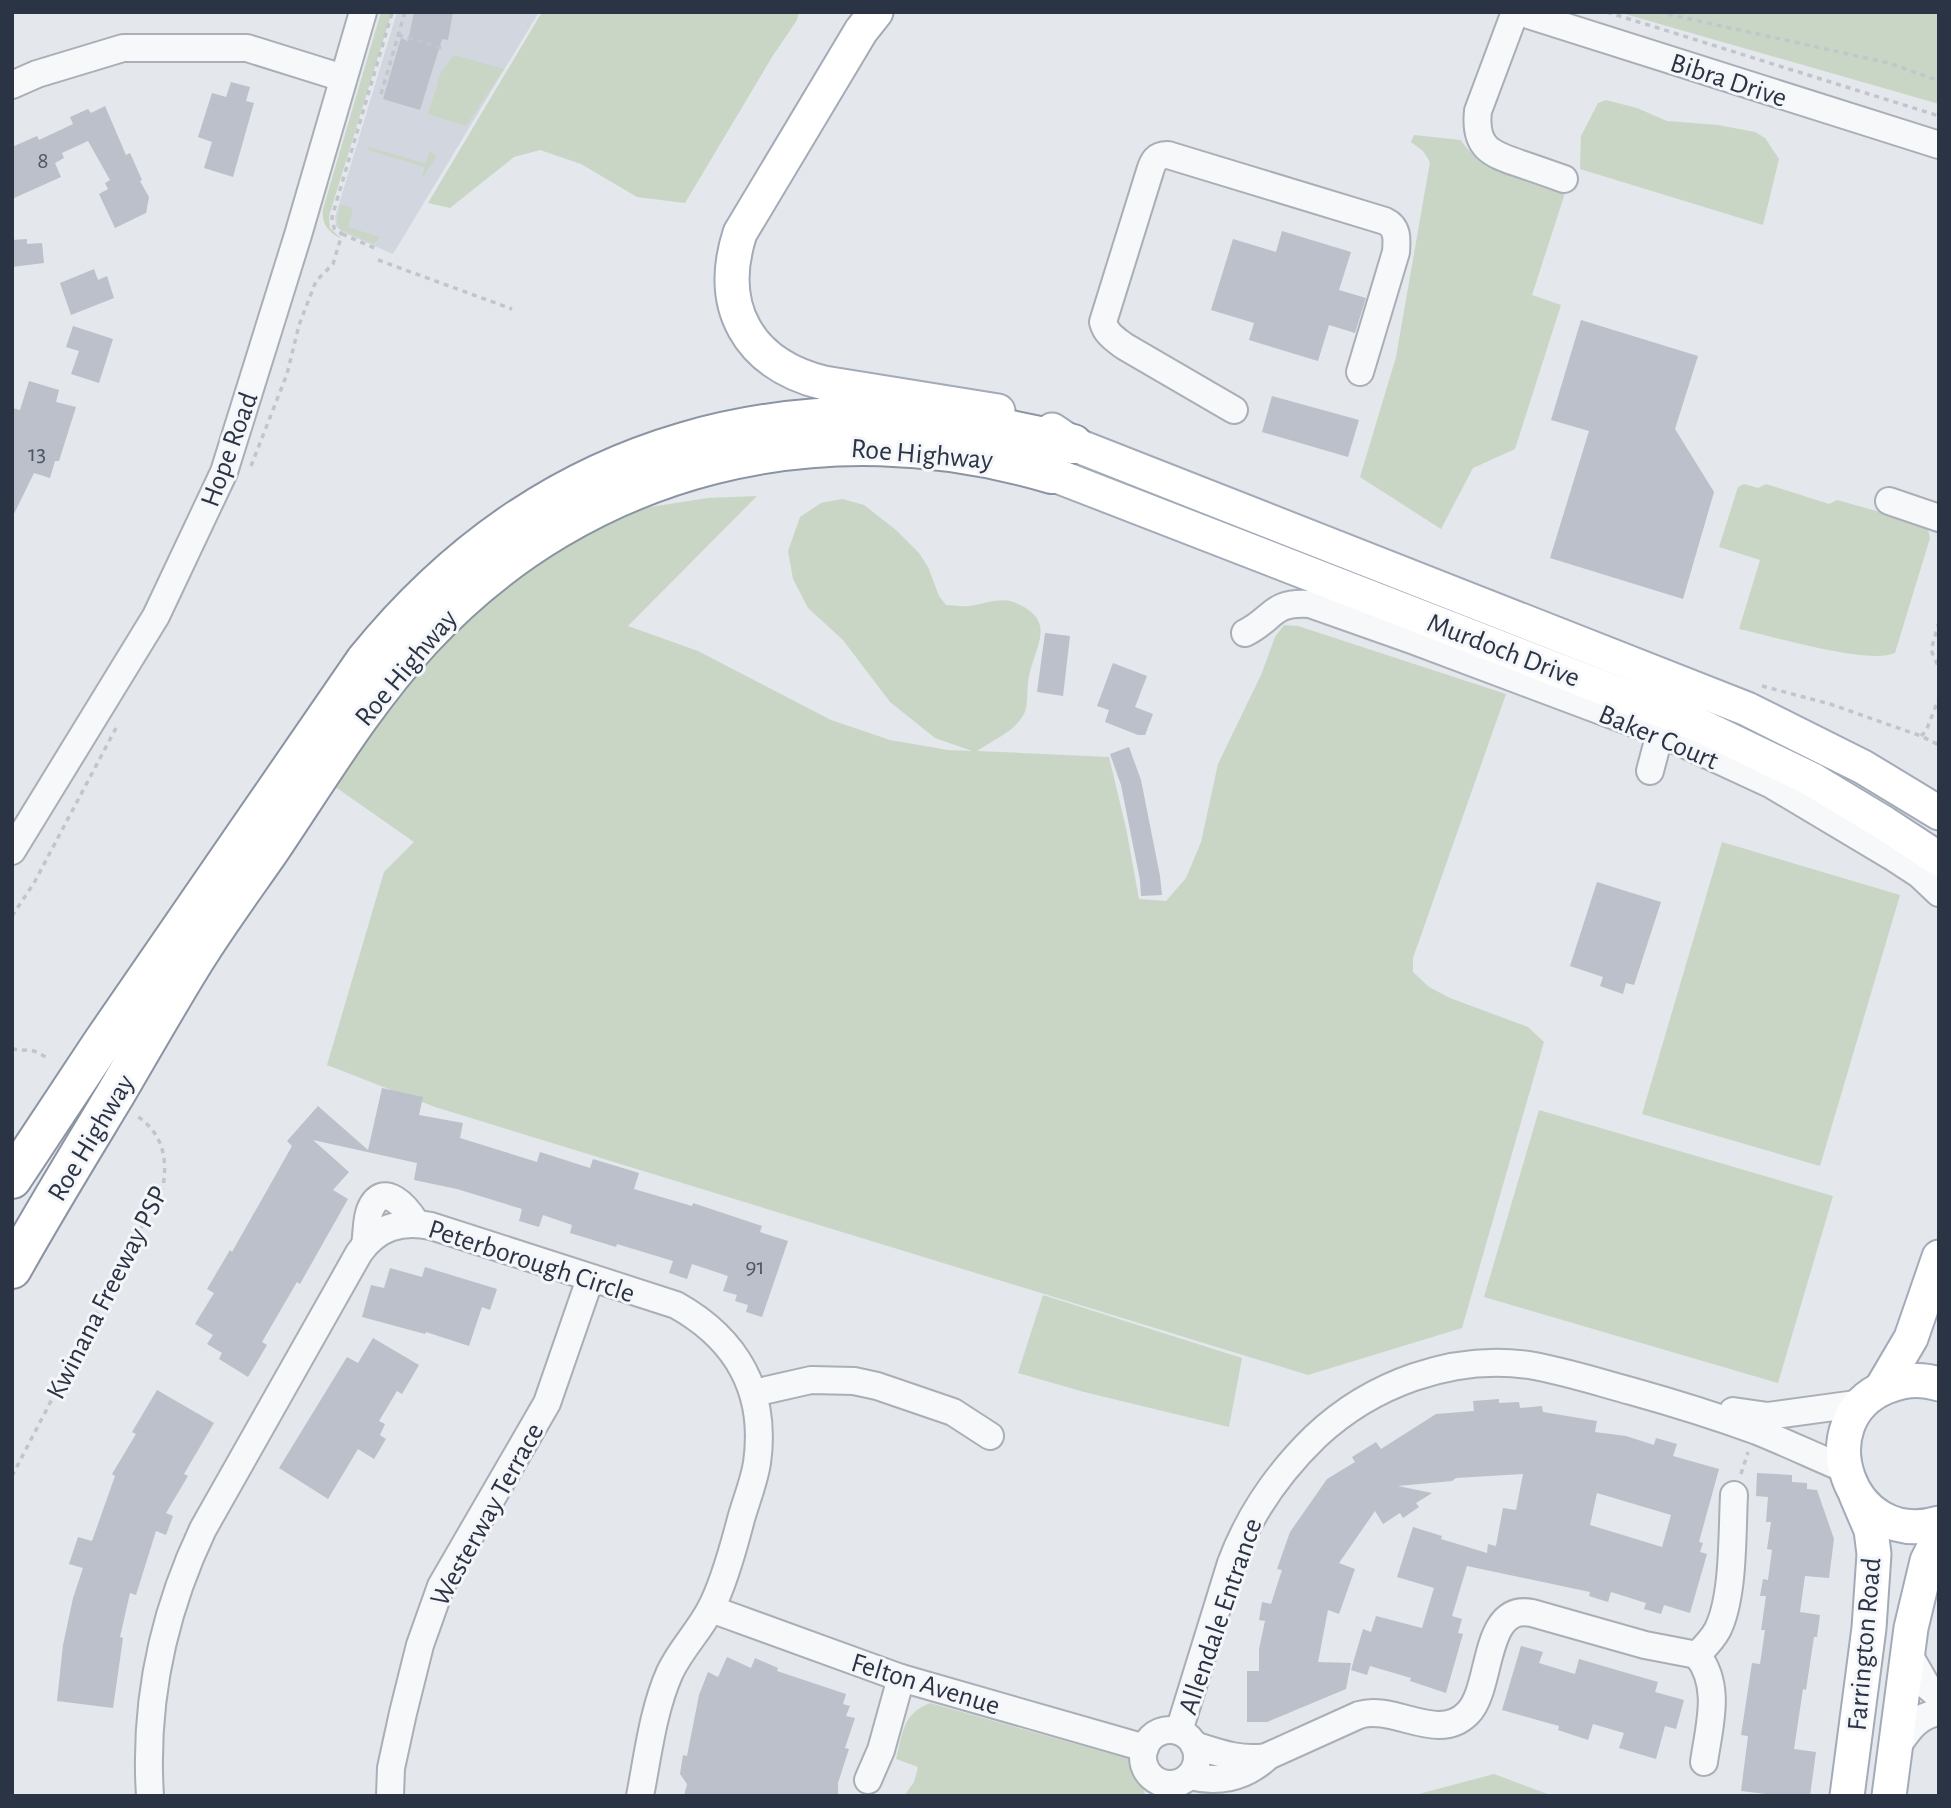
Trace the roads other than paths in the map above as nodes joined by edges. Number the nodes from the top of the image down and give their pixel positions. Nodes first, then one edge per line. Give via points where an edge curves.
1 (363, 12) edge
2 (876, 12) edge
3 (1517, 12) edge
4 (343, 78) junction
5 (12, 85) edge
6 (1939, 145) edge
7 (1564, 179) dead end
8 (1360, 372) dead end
9 (1234, 410) dead end
10 (1062, 459) junction
11 (1889, 500) dead end
12 (1939, 517) edge
13 (1244, 633) dead end
14 (1660, 733) junction
15 (1650, 771) dead end
16 (1939, 813) edge
17 (12, 851) edge
18 (1939, 859) edge
19 (1939, 893) edge
20 (197, 956) junction
21 (102, 1043) junction
22 (12, 1160) edge
23 (12, 1179) edge
24 (12, 1209) edge
25 (1939, 1257) edge
26 (12, 1269) edge
27 (590, 1279) junction
28 (1939, 1384) edge
29 (754, 1392) junction
30 (1872, 1396) junction
31 (1669, 1402) junction
32 (990, 1436) dead end
33 (1850, 1482) junction
34 (1734, 1495) road end
35 (1939, 1523) edge
36 (1939, 1537) edge
37 (711, 1609) junction
38 (1908, 1653) junction
39 (1697, 1655) junction
40 (901, 1678) junction
41 (1939, 1696) edge
42 (1939, 1712) edge
43 (1186, 1738) junction
44 (1145, 1748) junction
45 (1895, 1750) junction
46 (1266, 1758) junction
47 (1703, 1762) dead end
48 (1190, 1776) junction
49 (867, 1780) dead end
50 (1163, 1790) edge
51 (150, 1796) edge
52 (390, 1796) edge
53 (640, 1796) edge
54 (1847, 1796) edge
55 (1889, 1796) edge

1 - 4 street, Hope Road
2 - 10 main road via 740,233 731,276 739,319 765,355 802,378 1015,415 1054,431
3 - 6 street, Bibra Drive
3 - 7 street via 1476,125 1493,155
4 - 5 street via 247,48 122,48
4 - 17 street, Hope Road via 224,472 156,616
8 - 9 street via 1396,251 1394,226 1168,155 1157,157 1103,321 1105,328 1124,346
10 - 16 main road, Murdoch Drive via 1737,704 1835,751
10 - 18 main road, Murdoch Drive via 1697,724 1811,779
10 - 20 highway, Roe Highway via 863,444 808,447 688,472 574,520 484,581 405,658
10 - 21 highway, Roe Highway via 1004,427 863,415 787,420 721,432 656,451 536,509 443,578 365,662
11 - 12 street
13 - 14 street, Baker Court via 1281,607 1310,604
14 - 15 street
14 - 19 street, Baker Court via 1772,785 1891,856
20 - 24 highway
20 - 26 highway, Roe Highway
21 - 22 highway
21 - 23 highway, Roe Highway
25 - 30 main road via 1911,1338
27 - 29 street, Peterborough Circle via 676,1305 698,1318 720,1337
27 - 51 street, Peterborough Circle via 416,1223 387,1228 365,1245 186,1565 153,1688
27 - 52 street, Westerway Terrace via 547,1403 441,1586 403,1713
28 - 30 main road via 1897,1383
29 - 32 street via 811,1380 854,1381 953,1412
29 - 37 street, Peterborough Circle via 759,1426 757,1464
30 - 31 street, Allendale Entrance via 1768,1416
30 - 33 main road via 1846,1434 1843,1452
31 - 33 street, Allendale Entrance via 1758,1432
31 - 43 street, Allendale Entrance via 1551,1370 1488,1363 1421,1375 1349,1410 1288,1465 1247,1524 1231,1563
33 - 35 main road via 1870,1511 1887,1521 1907,1527
33 - 54 main road, Farrington Road via 1871,1530 1874,1553 1870,1628
34 - 39 street via 1724,1611 1716,1633
36 - 38 main road, Farrington Road via 1927,1561
37 - 40 street, Felton Avenue
37 - 53 street, Peterborough Circle via 680,1654 665,1686
38 - 41 street via 1927,1686
38 - 45 main road, Farrington Road
39 - 46 street via 1517,1613 1497,1630 1477,1700 1459,1721 1439,1725 1365,1713
39 - 47 street via 1708,1672 1712,1692
40 - 44 street, Felton Avenue
40 - 49 street via 881,1750
42 - 45 street via 1913,1724
43 - 44 street, Allendale Entrance via 1168,1730 1150,1739
43 - 46 street via 1228,1756
43 - 48 street, Allendale Entrance via 1197,1760
44 - 50 street via 1148,1773
45 - 55 main road, Farrington Road
46 - 48 street via 1248,1771 1226,1778
48 - 50 street

